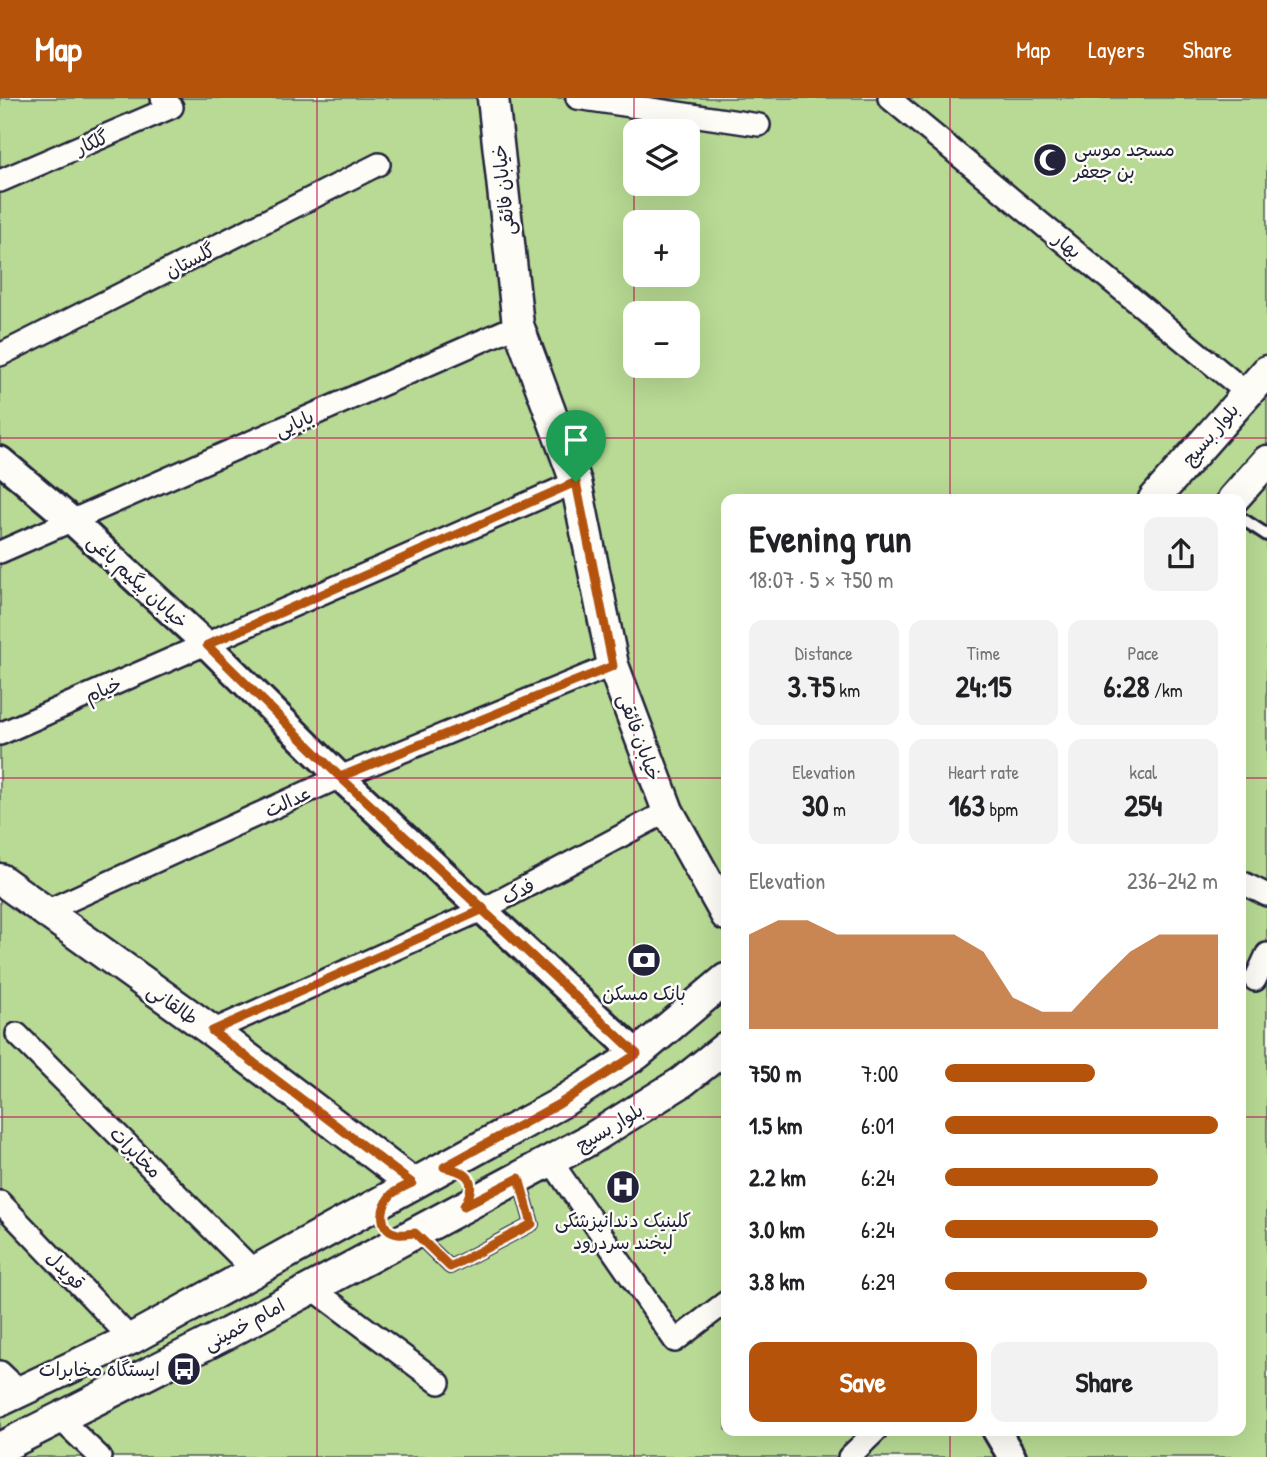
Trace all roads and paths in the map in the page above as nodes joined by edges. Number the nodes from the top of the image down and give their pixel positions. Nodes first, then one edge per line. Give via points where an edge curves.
1 (162, 98) edge
2 (493, 98) edge
3 (577, 98) edge
4 (889, 98) edge
5 (759, 125) dead end
6 (379, 164) dead end
7 (0, 181) edge
8 (517, 325) junction
9 (0, 355) edge
10 (1267, 371) edge
11 (1247, 393) junction
12 (0, 460) edge
13 (1267, 461) edge
14 (576, 482) junction
15 (1158, 494) edge
16 (1237, 494) edge
17 (71, 520) junction
18 (1246, 521) edge
19 (1267, 535) edge
20 (0, 552) edge
21 (207, 645) junction
22 (613, 666) junction
23 (0, 734) edge
24 (340, 777) junction
25 (668, 811) junction
26 (0, 879) edge
27 (1246, 884) edge
28 (1267, 895) edge
29 (721, 906) edge
30 (484, 909) junction
31 (44, 912) junction
32 (1267, 954) edge
33 (1255, 980) dead end
34 (721, 983) edge
35 (212, 1031) junction
36 (18, 1034) dead end
37 (721, 1051) edge
38 (637, 1054) junction
39 (551, 1161) junction
40 (444, 1167) junction
41 (519, 1178) junction
42 (402, 1189) junction
43 (475, 1201) junction
44 (0, 1202) edge
45 (415, 1233) junction
46 (254, 1271) junction
47 (312, 1288) junction
48 (721, 1306) edge
49 (131, 1339) junction
50 (439, 1384) dead end
51 (7, 1388) edge
52 (59, 1418) junction
53 (871, 1436) edge
54 (1000, 1436) edge
55 (0, 1448) edge
56 (100, 1457) edge
57 (849, 1457) edge
58 (1012, 1457) edge

1 - 7 street, گلکار via 172,107
2 - 8 main road, خیابان فائقی
3 - 5 street
4 - 11 street, بهار
6 - 9 street, گلستان
8 - 14 main road, خیابان فائقی
8 - 17 street, بابایی
10 - 11 main road, بلوار بسیج
11 - 15 main road, بلوار بسیج
12 - 17 street, خیابان بیگیم باغی
13 - 16 main road
14 - 21 street, خیام
14 - 22 main road, خیابان فائقی
17 - 20 street, بابایی
17 - 21 street, خیابان بیگیم باغی
18 - 19 lane
21 - 23 street, خیام
21 - 24 street, خیابان بیگیم باغی
22 - 24 street, عدالت
22 - 25 main road, خیابان فائقی
24 - 30 street, خیابان بیگیم باغی
24 - 31 street, عدالت
25 - 29 main road, خیابان فائقی
25 - 30 street, فدک
26 - 31 main road, طالقانی
27 - 28 street
30 - 35 street, فدک
30 - 38 street, خیابان بیگیم باغی
31 - 35 main road, طالقانی
32 - 33 street
34 - 38 main road
35 - 42 main road, طالقانی
36 - 46 street, مخابرات
37 - 39 main road, بلوار بسیج via 682,1082
38 - 40 main road via 559,1104
39 - 41 main road, بلوار بسیج
39 - 48 street via 675,1341
40 - 42 main road
40 - 43 main road via 470,1178
41 - 43 main road, بلوار بسیج
41 - 45 lane via 532,1224 450,1267
42 - 45 main road via 382,1213 385,1226 397,1234
42 - 46 main road
43 - 45 main road, امام خمینی
44 - 49 street, قویدل
45 - 47 main road, امام خمینی
46 - 49 main road
47 - 50 street
47 - 52 main road, امام خمینی
49 - 51 main road
52 - 55 main road, امام خمینی
52 - 56 street
53 - 57 street
54 - 58 street

